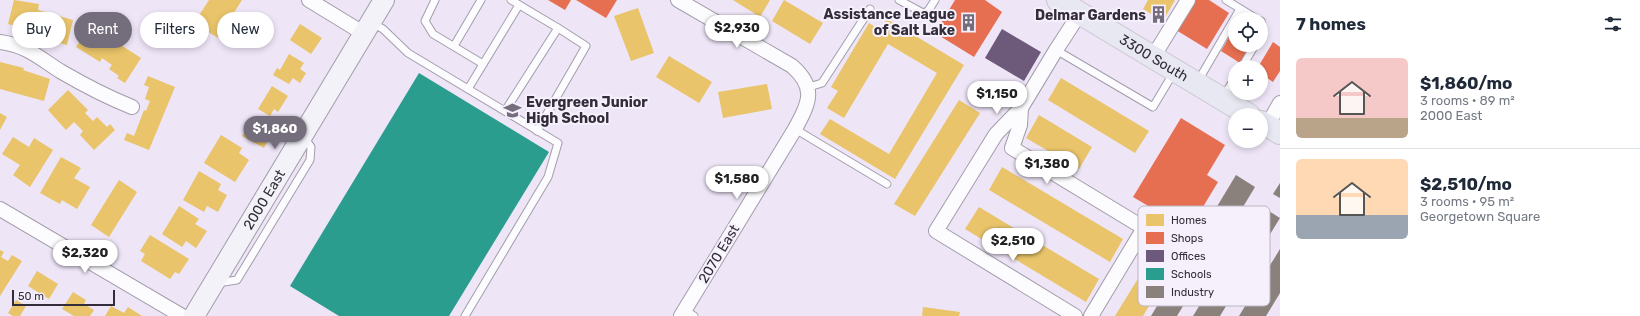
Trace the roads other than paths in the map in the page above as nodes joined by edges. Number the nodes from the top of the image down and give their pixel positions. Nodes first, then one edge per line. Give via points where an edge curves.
1 (309, 0) edge
2 (384, 0) edge
3 (435, 0) edge
4 (481, 0) edge
5 (511, 0) edge
6 (899, 0) edge
7 (935, 0) edge
8 (1058, 0) edge
9 (1188, 0) edge
10 (1226, 0) edge
11 (681, 1) edge
12 (519, 5) junction
13 (870, 9) dead end
14 (1240, 9) junction
15 (1245, 12) edge
16 (1080, 13) junction
17 (367, 28) junction
18 (558, 28) junction
19 (0, 42) edge
20 (454, 46) junction
21 (1056, 50) junction
22 (1153, 57) junction
23 (483, 64) junction
24 (1175, 70) junction
25 (1196, 83) junction
26 (809, 87) junction
27 (468, 89) junction
28 (1228, 89) edge
29 (1222, 99) junction
30 (1280, 102) edge
31 (132, 107) dead end
32 (1021, 108) junction
33 (1237, 108) edge
34 (505, 111) junction
35 (1268, 118) edge
36 (795, 129) junction
37 (537, 131) junction
38 (887, 184) dead end
39 (0, 208) edge
40 (1138, 224) edge
41 (1138, 238) edge
42 (687, 314) edge
43 (182, 316) edge
44 (194, 316) edge
45 (465, 316) edge
46 (1076, 316) edge
47 (1091, 316) edge

1 - 17 street
2 - 17 street, 2000 East
3 - 20 lane via 425,21 433,34
4 - 20 lane
5 - 12 lane
6 - 7 lane via 923,13 928,11
8 - 16 main road, 3300 South
9 - 22 street
10 - 14 lane
11 - 26 street via 792,66 802,75
12 - 18 lane
12 - 23 lane
13 - 26 lane via 822,83
14 - 15 lane
14 - 25 lane
16 - 21 street
16 - 22 main road, 3300 South
17 - 27 lane via 383,29 408,53
17 - 44 street, 2000 East
18 - 34 lane
18 - 37 lane via 586,46
19 - 31 street via 31,51 84,85
20 - 23 lane
21 - 24 lane via 1153,107
21 - 32 street
22 - 24 main road, 3300 South
23 - 27 lane
24 - 25 main road, 3300 South
25 - 29 main road, 3300 South
26 - 36 street, 2070 East via 805,111
27 - 34 lane
28 - 29 lane
29 - 33 main road, 3300 South
30 - 35 street
32 - 40 street via 1020,125 1012,148
32 - 46 street via 996,134 936,231
34 - 37 lane
36 - 38 lane
36 - 42 street, 2070 East
37 - 45 lane via 558,143 548,177
39 - 43 street
41 - 47 street

